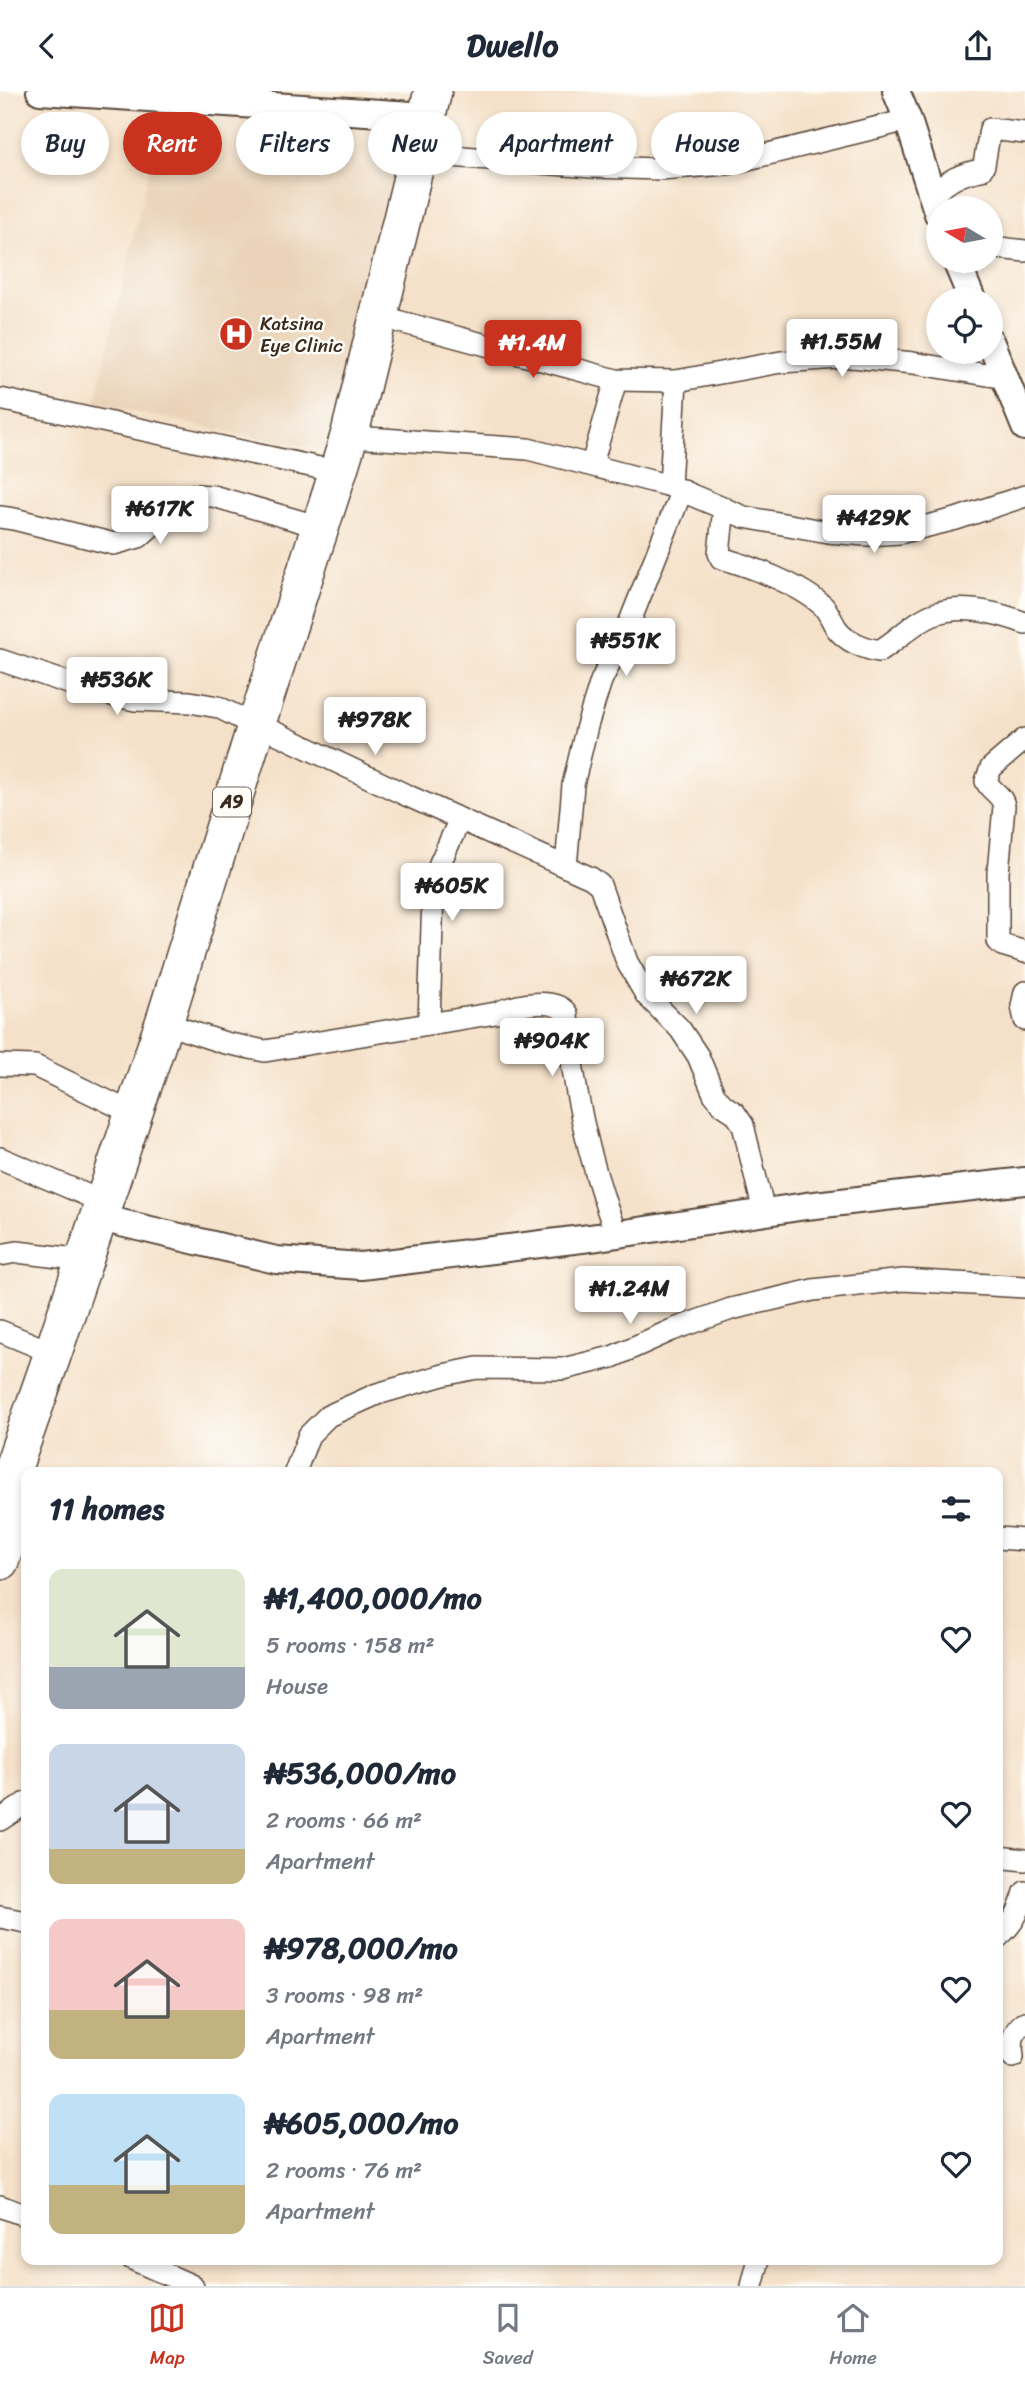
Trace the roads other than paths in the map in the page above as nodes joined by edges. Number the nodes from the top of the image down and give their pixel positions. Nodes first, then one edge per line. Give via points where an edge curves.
1 (40, 91) edge
2 (896, 91) edge
3 (86, 93) edge
4 (438, 99) edge
5 (908, 120) junction
6 (1025, 133) edge
7 (462, 157) edge
8 (432, 175) edge
9 (932, 196) edge
10 (943, 196) edge
11 (1003, 248) edge
12 (1025, 251) edge
13 (397, 321) junction
14 (1000, 364) edge
15 (1006, 378) junction
16 (615, 380) junction
17 (676, 381) junction
18 (0, 399) edge
19 (1025, 427) edge
20 (368, 438) junction
21 (592, 464) junction
22 (338, 472) junction
23 (676, 488) junction
24 (1025, 496) edge
25 (724, 508) junction
26 (0, 517) edge
27 (320, 527) junction
28 (1025, 623) edge
29 (0, 660) edge
30 (283, 675) junction
31 (265, 729) junction
32 (1025, 739) edge
33 (460, 818) junction
34 (566, 867) junction
35 (1025, 952) edge
36 (1025, 992) edge
37 (1025, 1020) edge
38 (429, 1023) junction
39 (183, 1029) junction
40 (0, 1065) edge
41 (132, 1113) junction
42 (0, 1158) edge
43 (1025, 1181) edge
44 (110, 1212) junction
45 (764, 1212) junction
46 (616, 1234) junction
47 (0, 1255) edge
48 (84, 1260) junction
49 (1025, 1287) edge
50 (0, 1331) edge
51 (53, 1353) junction
52 (33, 1467) edge
53 (297, 1467) edge
54 (21, 1500) edge
55 (0, 1504) edge
56 (1003, 1538) edge
57 (1025, 1540) edge
58 (0, 1561) edge
59 (21, 1806) edge
60 (0, 1820) edge
61 (1003, 1858) edge
62 (1025, 1860) edge
63 (1025, 1892) edge
64 (0, 1917) edge
65 (1020, 1920) edge
66 (21, 1921) edge
67 (1003, 1933) edge
68 (1025, 2022) edge
69 (1012, 2058) edge
70 (0, 2206) edge
71 (21, 2214) edge
72 (145, 2265) edge
73 (757, 2265) edge
74 (192, 2286) edge
75 (752, 2286) edge

1 - 3 street
2 - 5 street
3 - 4 street
4 - 22 highway, A9
5 - 7 street via 727,164 660,169
5 - 9 street
6 - 10 street via 990,129 981,170 966,171
8 - 13 highway, A9
11 - 12 street
13 - 16 street
13 - 20 highway, A9
14 - 15 street
15 - 17 street via 853,357 781,362
15 - 19 street
16 - 17 street
16 - 21 street
17 - 23 street
18 - 22 street
20 - 21 street via 528,449
20 - 30 highway, A9
21 - 23 street
22 - 27 highway, A9
23 - 25 street
23 - 34 street via 631,619 601,681 587,726 573,785
24 - 25 street via 899,533 866,535 744,517
25 - 28 street via 721,558 755,568 804,594 824,607 839,631 869,650 879,651 932,615 955,610
26 - 27 street via 114,544 139,537 178,502 193,495 213,496
27 - 30 highway, A9
29 - 31 street via 135,700 218,707
30 - 31 highway, A9
31 - 33 street
31 - 39 highway, A9
31 - 41 highway, A9
32 - 35 street via 991,768 985,781 1004,806 998,941
33 - 34 street
33 - 38 street via 440,863 433,893
34 - 45 street via 600,885 627,962 646,995 680,1029 714,1094 743,1125
36 - 37 street
38 - 39 street via 265,1051
38 - 46 street via 526,1004 563,1007 588,1146
39 - 44 highway, A9
40 - 41 street via 35,1066
41 - 44 highway, A9
42 - 44 street
43 - 45 street
44 - 46 street via 276,1260 349,1266
44 - 48 highway, A9
44 - 52 highway, A9
45 - 46 street
47 - 48 street via 17,1252
48 - 51 highway, A9
49 - 53 street via 904,1280 813,1290 731,1309 612,1356 564,1369 477,1368 443,1375 328,1416 309,1435
50 - 51 street
51 - 55 highway, A9
54 - 58 highway
56 - 57 street
59 - 60 street
61 - 62 street
63 - 65 street
64 - 66 street
65 - 67 street
68 - 69 street via 1011,2042
70 - 71 street
72 - 74 street
73 - 75 street

